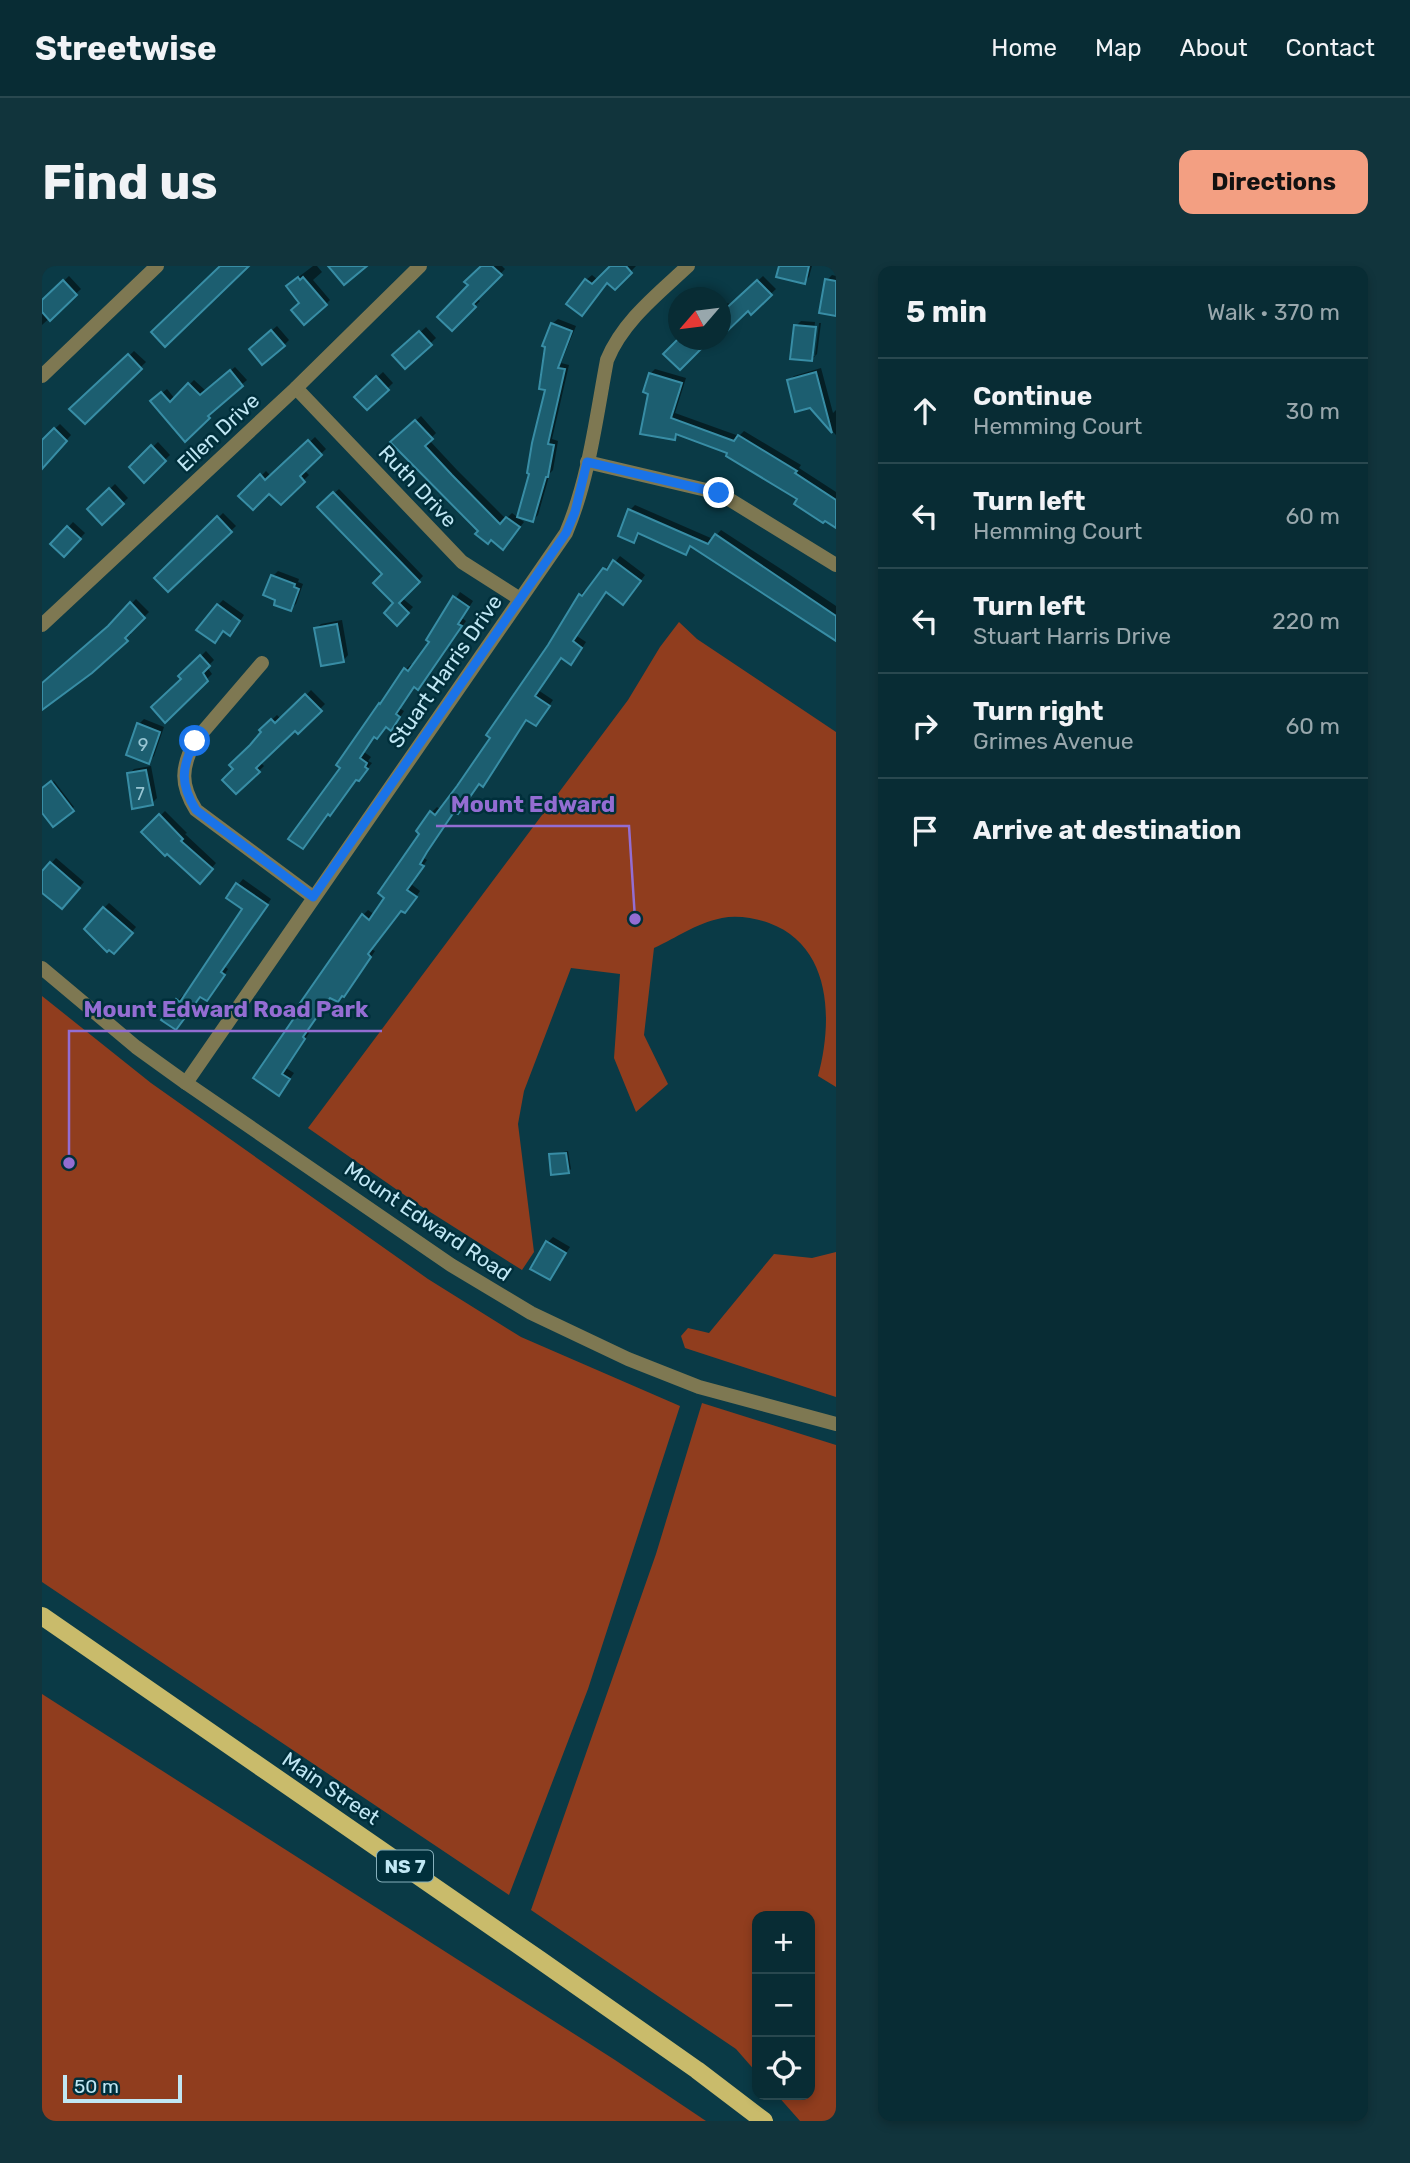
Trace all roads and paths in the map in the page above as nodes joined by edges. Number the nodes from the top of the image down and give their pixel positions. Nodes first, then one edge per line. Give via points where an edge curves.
1 (157, 266) edge
2 (420, 266) edge
3 (688, 266) edge
4 (42, 376) edge
5 (296, 387) junction
6 (587, 462) junction
7 (836, 565) edge
8 (520, 599) junction
9 (42, 625) edge
10 (262, 663) dead end
11 (313, 897) junction
12 (42, 968) edge
13 (186, 1083) junction
14 (836, 1424) edge
15 (42, 1616) edge
16 (764, 2121) edge

1 - 4 street
2 - 5 street, Ellen Drive
3 - 6 street, Stuart Harris Drive via 638,313 614,345
5 - 8 street, Ruth Drive via 463,562
5 - 9 street, Ellen Drive
6 - 7 street via 719,493
6 - 8 street, Stuart Harris Drive via 566,533
8 - 11 street, Stuart Harris Drive
10 - 11 street via 195,741 183,782 196,810
11 - 13 street, Stuart Harris Drive
12 - 13 street, Mount Edward Road
13 - 14 street, Mount Edward Road via 451,1265 531,1313 699,1387
15 - 16 main road, Main Street / NS 7 via 540,1959

